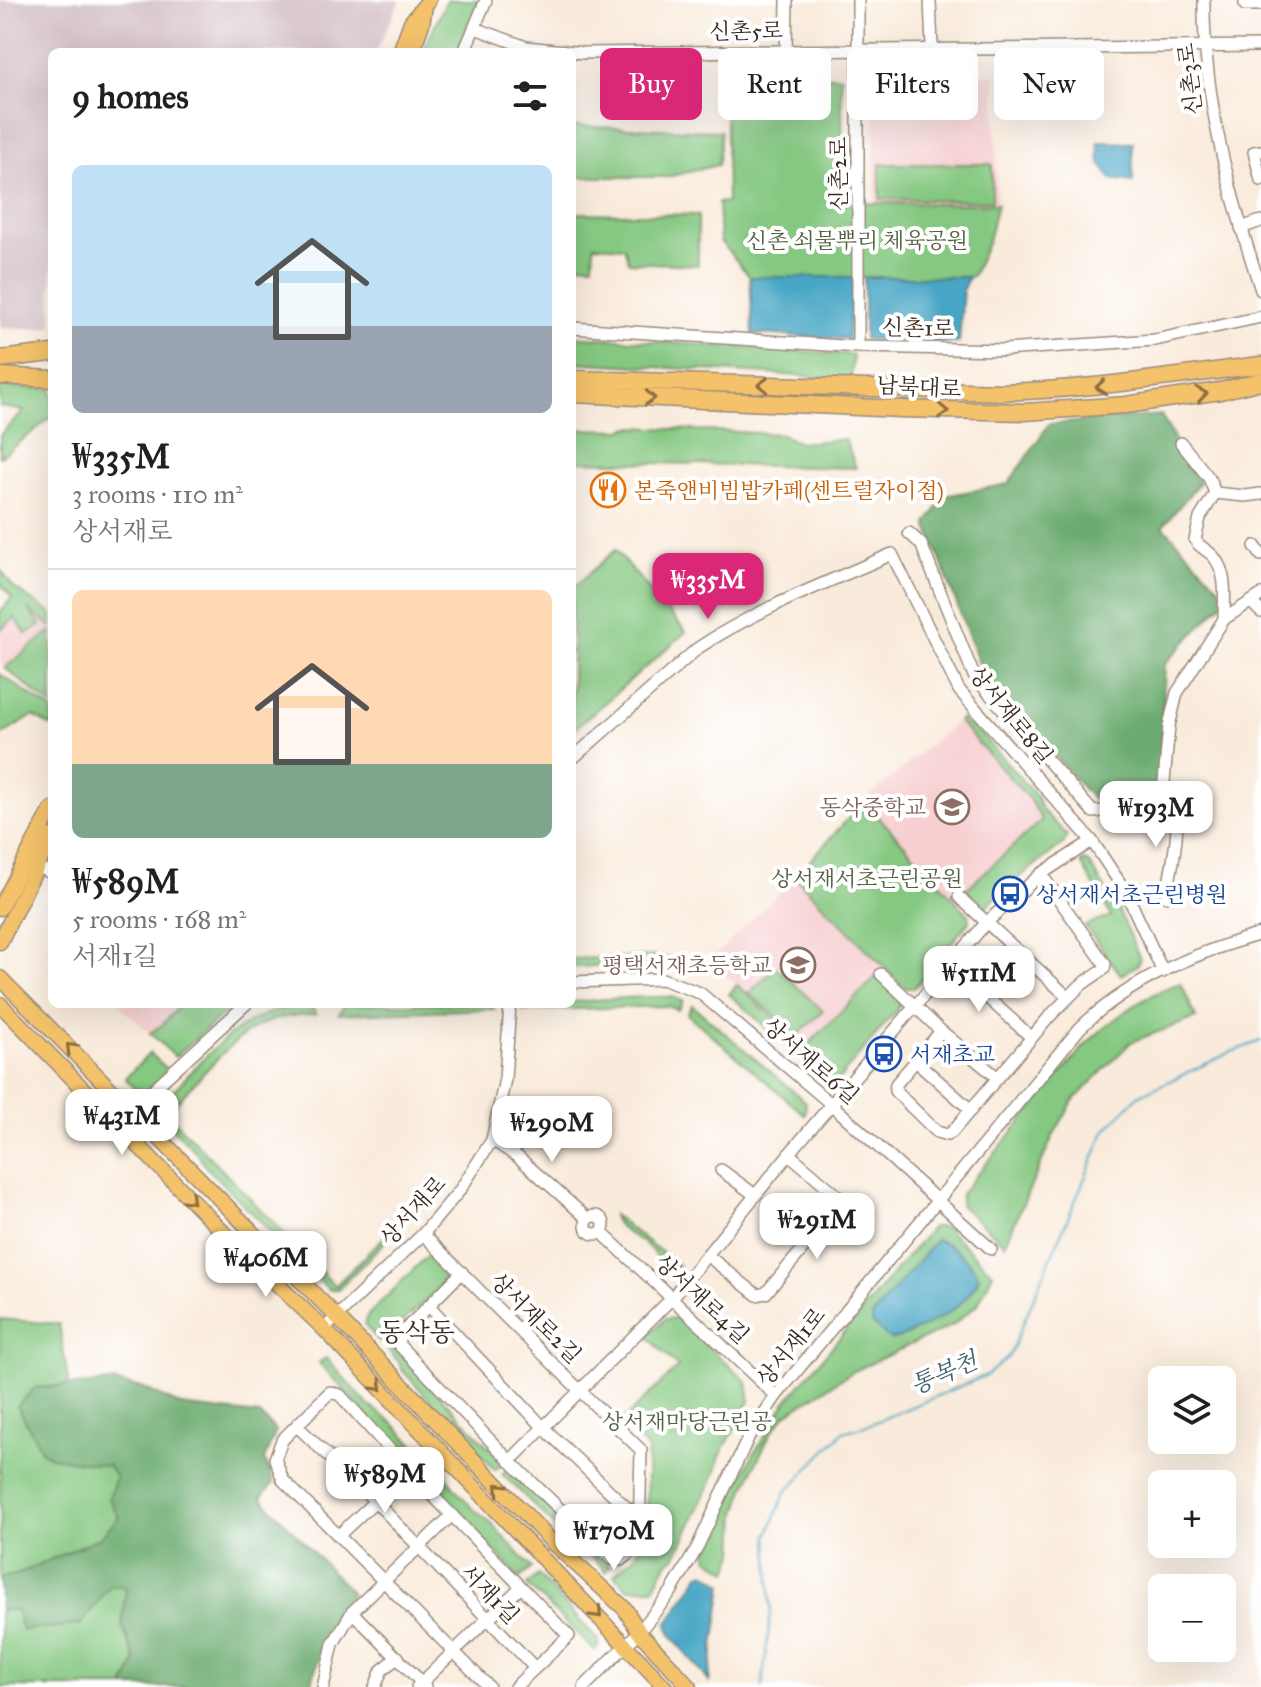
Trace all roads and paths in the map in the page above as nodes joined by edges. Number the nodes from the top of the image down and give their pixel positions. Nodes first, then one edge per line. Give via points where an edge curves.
1 (486, 0) edge
2 (787, 0) edge
3 (858, 0) edge
4 (930, 0) edge
5 (1204, 0) edge
6 (427, 3) edge
7 (1261, 5) edge
8 (1245, 7) edge
9 (475, 28) junction
10 (1261, 46) edge
11 (932, 47) junction
12 (1204, 47) junction
13 (401, 48) edge
14 (413, 48) edge
15 (466, 48) edge
16 (536, 48) edge
17 (786, 48) edge
18 (858, 48) joint
19 (718, 51) edge
20 (576, 52) edge
21 (858, 120) edge
22 (1256, 148) edge
23 (1261, 180) edge
24 (1261, 221) edge
25 (1241, 228) junction
26 (1261, 290) edge
27 (1261, 317) edge
28 (576, 328) edge
29 (858, 347) junction
30 (48, 354) edge
31 (0, 360) edge
32 (48, 365) edge
33 (1261, 365) edge
34 (0, 376) edge
35 (576, 379) edge
36 (48, 381) edge
37 (1261, 381) edge
38 (576, 394) edge
39 (1181, 443) dead end
40 (1215, 493) junction
41 (1261, 494) edge
42 (909, 533) dead end
43 (1256, 598) edge
44 (1261, 612) edge
45 (1224, 619) junction
46 (576, 755) edge
47 (1163, 793) junction
48 (48, 817) edge
49 (1092, 841) junction
50 (48, 844) edge
51 (37, 867) junction
52 (48, 871) edge
53 (1041, 874) junction
54 (1166, 896) dead end
55 (959, 897) dead end
56 (0, 908) edge
57 (986, 923) junction
58 (1261, 934) edge
59 (0, 942) edge
60 (950, 964) junction
61 (1163, 972) junction
62 (881, 974) dead end
63 (0, 978) edge
64 (576, 982) edge
65 (1068, 997) junction
66 (0, 1004) edge
67 (913, 1006) junction
68 (242, 1008) edge
69 (510, 1008) edge
70 (941, 1031) junction
71 (1031, 1037) junction
72 (916, 1061) junction
73 (998, 1078) junction
74 (831, 1104) junction
75 (132, 1109) junction
76 (971, 1110) junction
77 (492, 1140) junction
78 (789, 1154) junction
79 (721, 1170) dead end
80 (755, 1195) junction
81 (935, 1201) junction
82 (423, 1234) junction
83 (991, 1249) dead end
84 (707, 1255) junction
85 (462, 1272) junction
86 (672, 1298) junction
87 (429, 1306) junction
88 (337, 1317) junction
89 (324, 1329) junction
90 (581, 1392) junction
91 (776, 1396) junction
92 (297, 1426) junction
93 (544, 1428) junction
94 (510, 1461) junction
95 (408, 1470) junction
96 (375, 1501) junction
97 (641, 1512) junction
98 (452, 1515) junction
99 (339, 1535) junction
100 (418, 1547) junction
101 (384, 1581) junction
102 (521, 1587) junction
103 (352, 1612) junction
104 (487, 1619) junction
105 (639, 1632) junction
106 (627, 1645) junction
107 (454, 1652) junction
108 (398, 1657) junction
109 (534, 1667) junction
110 (422, 1686) edge
111 (323, 1687) edge
112 (375, 1687) edge
113 (489, 1687) edge
114 (515, 1687) edge
115 (584, 1687) edge
116 (665, 1687) edge
117 (690, 1687) edge

1 - 9 street
2 - 17 street
3 - 18 street, 신촌2로
4 - 11 street
5 - 12 street, 신촌3로
6 - 13 main road via 411,22
6 - 14 main road
7 - 8 street
9 - 15 street
9 - 16 street, 신촌5로
10 - 12 street, 신촌5로
11 - 12 street, 신촌5로
11 - 18 street, 신촌5로
12 - 25 street, 신촌3로 via 1219,148
19 - 20 street, 신촌5로
21 - 29 street, 신촌2로
22 - 23 street
24 - 25 street
25 - 26 street, 신촌3로
27 - 29 street, 신촌1로 via 1155,340 1004,350
28 - 29 street, 신촌1로
30 - 31 highway
31 - 32 highway
33 -> 35 highway, 남북대로 via 1063,391
34 - 36 highway
38 -> 37 highway, 남북대로 via 1025,412 1126,405
39 - 40 street
40 - 41 street
40 - 45 street via 1200,518 1195,540 1221,567
42 - 47 street via 921,544 974,676 1083,804 1103,813 1143,806
43 - 44 street
43 - 45 street
45 - 47 street via 1177,693
46 - 49 street, 상서재로8길 via 718,635 892,554 959,690
47 - 54 street via 1175,805 1176,818
48 - 56 main road
49 - 53 street, 상서재로2길
49 - 61 street, 상서재로8길 via 1126,892
50 - 51 main road
51 - 52 street
51 - 59 main road
53 - 57 street, 상서재로2길
53 - 65 street via 1105,964 1101,973
55 - 57 street
57 - 60 street, 상서재로2길
57 - 65 street
58 - 61 street, 상서재1로
60 - 67 street, 상서재로2길
60 - 71 street
61 - 81 street, 상서재1로 via 1099,1009 1080,1028
62 - 67 street
75 -> 63 main road
64 - 74 street, 상서재로6길 via 662,979 700,993
65 - 71 street
66 -> 89 main road
67 - 70 street
67 - 74 street, 상서재로2길
68 - 75 street
69 - 77 street, 상서재로 via 505,1079
70 - 72 street
70 - 73 street
71 - 73 street
72 - 76 street
72 - 76 street via 895,1091 937,1132 952,1132
73 - 76 street
74 - 78 street, 상서재로2길
74 - 81 street, 상서재로6길
75 - 88 main road
77 - 82 street, 상서재로
77 - 86 street, 상서재로4길 via 588,1219 587,1230 601,1232
78 - 80 street, 상서재로2길
78 - 84 street via 837,1195 838,1207 766,1293 757,1295
79 - 80 street
80 - 84 street, 상서재로2길
81 - 83 street, 상서재로6길
81 - 91 street, 상서재1로
82 - 85 street, 상서재로2길
82 - 88 street, 상서재로
84 - 86 street, 상서재로2길
85 - 87 street, 상서재로2길
85 - 90 street, 상서재로2길
86 - 90 street, 상서재로2길
86 - 91 street, 상서재로4길
87 - 93 street
87 - 94 street, 상서재로2길 via 399,1336 399,1345
88 - 89 street, 상서재로
105 -> 88 main road via 625,1609 554,1544
89 -> 106 main road
90 - 93 street, 상서재로2길
90 - 97 street, 상서재로2길 via 642,1452
91 - 105 street, 상서재1로 via 749,1436 696,1550
92 - 95 street, 서재1길 via 326,1395 337,1392
92 - 96 street, 서재1길
92 - 99 street via 282,1440 275,1459 283,1480
93 - 94 street, 상서재로2길
93 - 97 street via 628,1509
94 - 97 street, 상서재로2길 via 612,1559 621,1560 634,1547
95 - 96 street
95 - 98 street, 서재1길
96 - 99 street
96 - 100 street, 서재1길
98 - 100 street
98 - 102 street, 서재1길
99 - 101 street
100 - 101 street
100 - 104 street, 서재1길
101 - 103 street
101 - 107 street
102 - 104 street
102 - 109 street, 서재1길 via 569,1636
103 - 108 street
103 - 111 street via 333,1644
104 - 107 street
104 - 109 street, 서재1길
105 - 106 street, 상서재1로
105 - 117 main road
106 - 115 street, 상서재1로
106 - 116 main road
107 - 110 street
107 - 113 street
108 - 110 street
108 - 112 street via 382,1670
109 - 114 street

